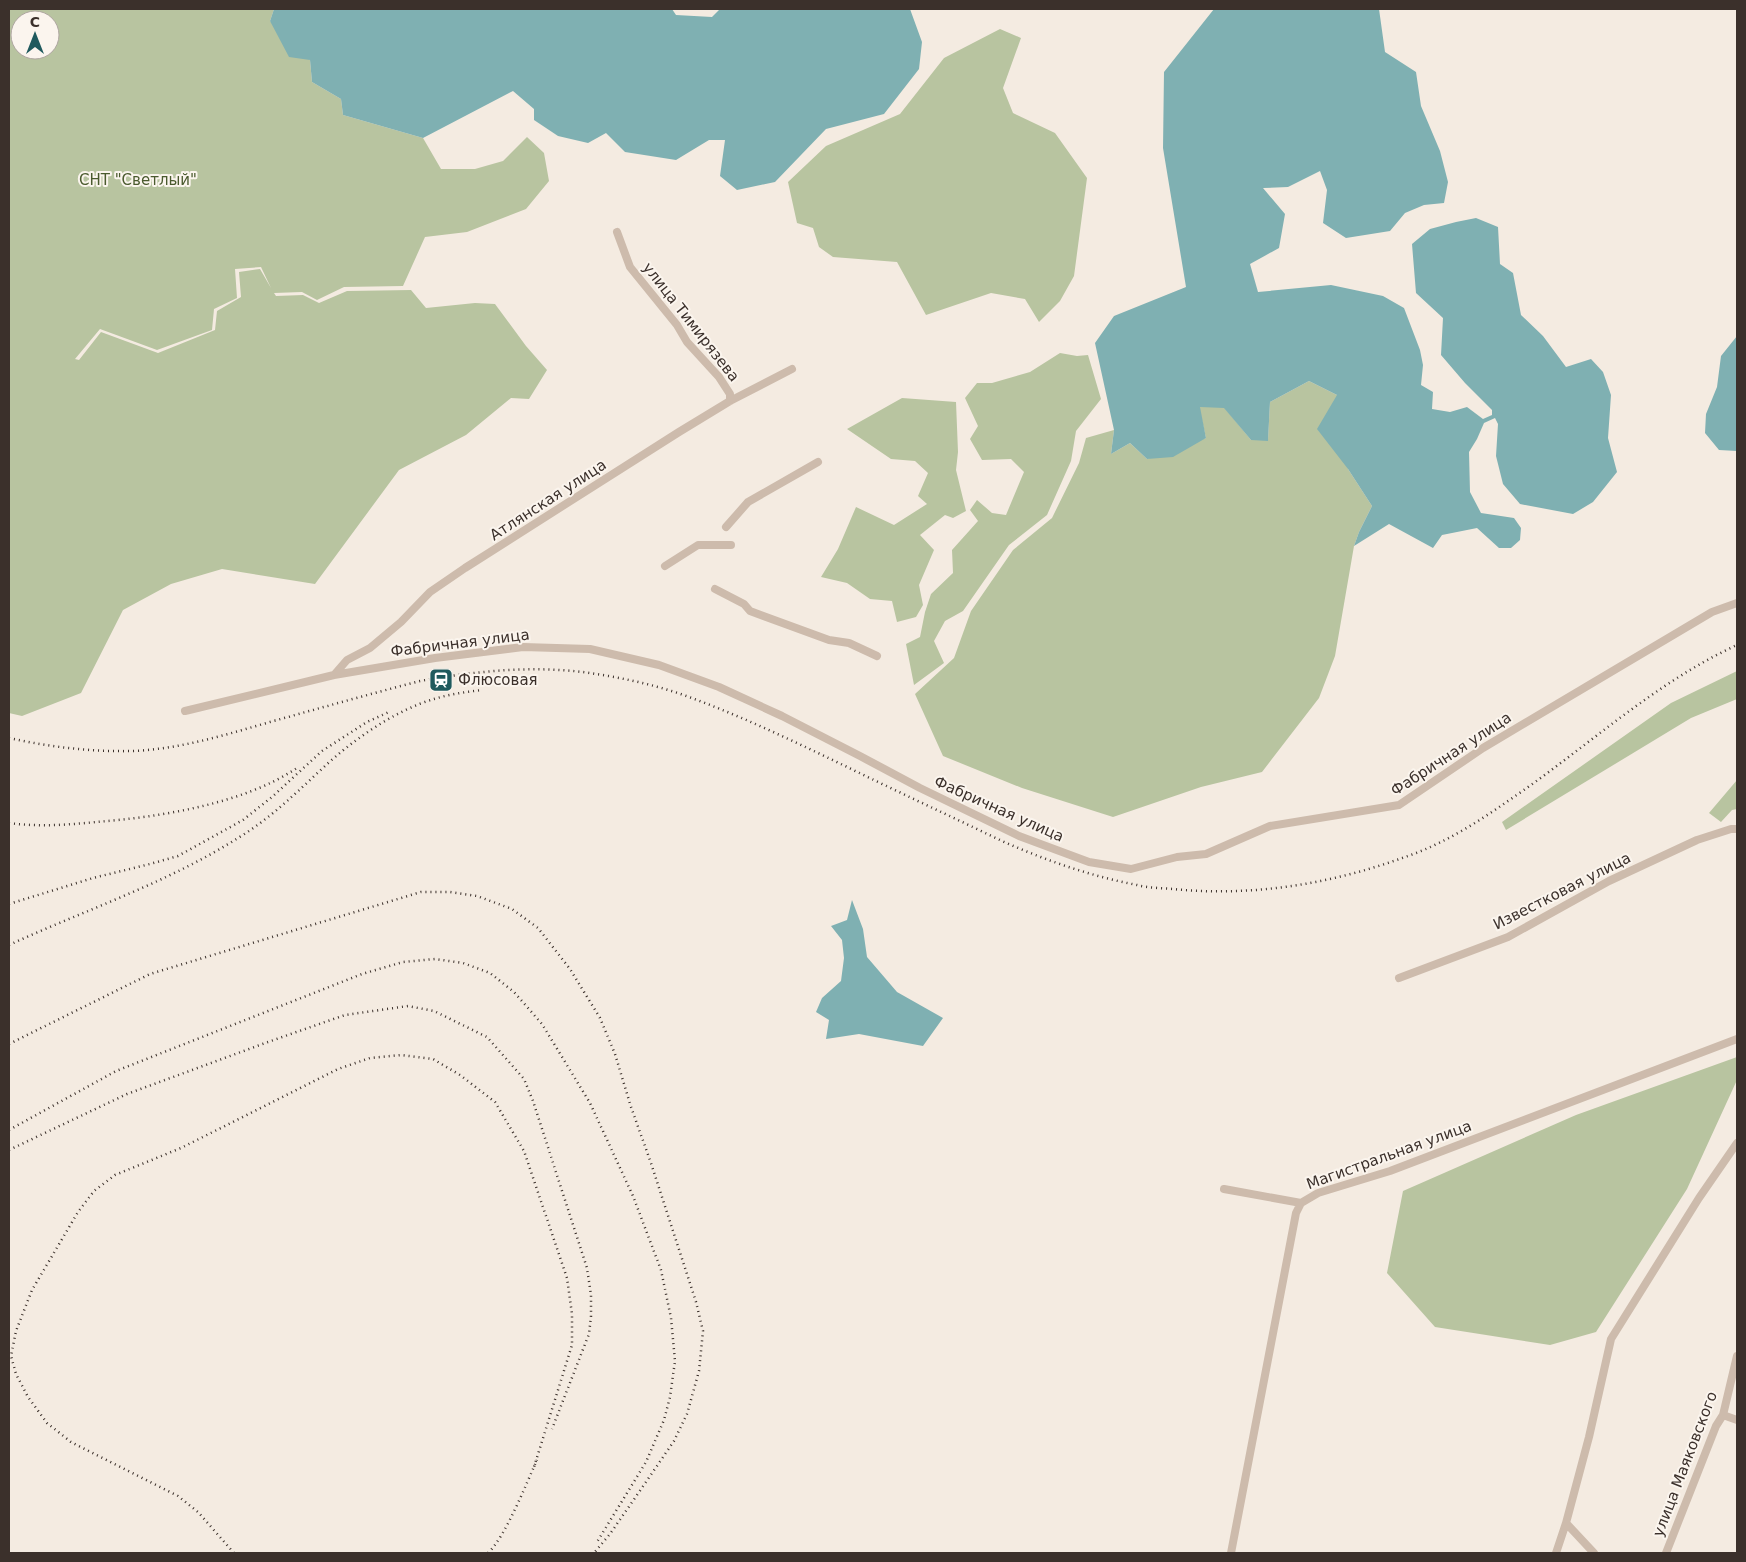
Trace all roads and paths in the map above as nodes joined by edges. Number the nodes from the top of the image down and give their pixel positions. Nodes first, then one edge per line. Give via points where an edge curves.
1 (617, 232) dead end
2 (792, 369) dead end
3 (730, 402) junction
4 (818, 462) dead end
5 (726, 527) dead end
6 (731, 545) dead end
7 (665, 566) dead end
8 (715, 589) dead end
9 (1737, 603) edge
10 (877, 656) dead end
11 (334, 675) junction
12 (185, 711) dead end
13 (1737, 829) edge
14 (1399, 978) dead end
15 (1737, 1039) edge
16 (1737, 1142) edge
17 (1224, 1189) dead end
18 (1302, 1203) junction
19 (1737, 1356) edge
20 (1723, 1415) junction
21 (1737, 1420) edge
22 (1566, 1522) junction
23 (1230, 1553) edge
24 (1556, 1553) edge
25 (1594, 1553) edge
26 (1666, 1553) edge

1 - 3 street, улица Тимирязева via 630,267 687,342 719,377 730,394
2 - 3 street, Атлянская улица
3 - 11 street, Атлянская улица via 430,592 401,622 370,648 347,660
4 - 5 street via 748,502
6 - 7 street via 698,545
8 - 10 street via 744,604 750,611 828,640 849,643
9 - 11 street, Фабричная улица via 1712,612 1483,748 1399,806 1270,826 1206,854 1177,857 1131,869 1089,862 1019,836 782,716 659,664 590,649 523,647
11 - 12 street, Фабричная улица
13 - 14 street, Известковая улица via 1697,840 1609,880 1508,937
15 - 18 street, Магистральная улица via 1390,1171 1318,1193
16 - 22 street via 1611,1339
17 - 18 street
18 - 23 street, Магистральная улица via 1296,1213
19 - 20 street, улица Маяковского
20 - 21 street
20 - 26 street, улица Маяковского
22 - 24 street
22 - 25 street

